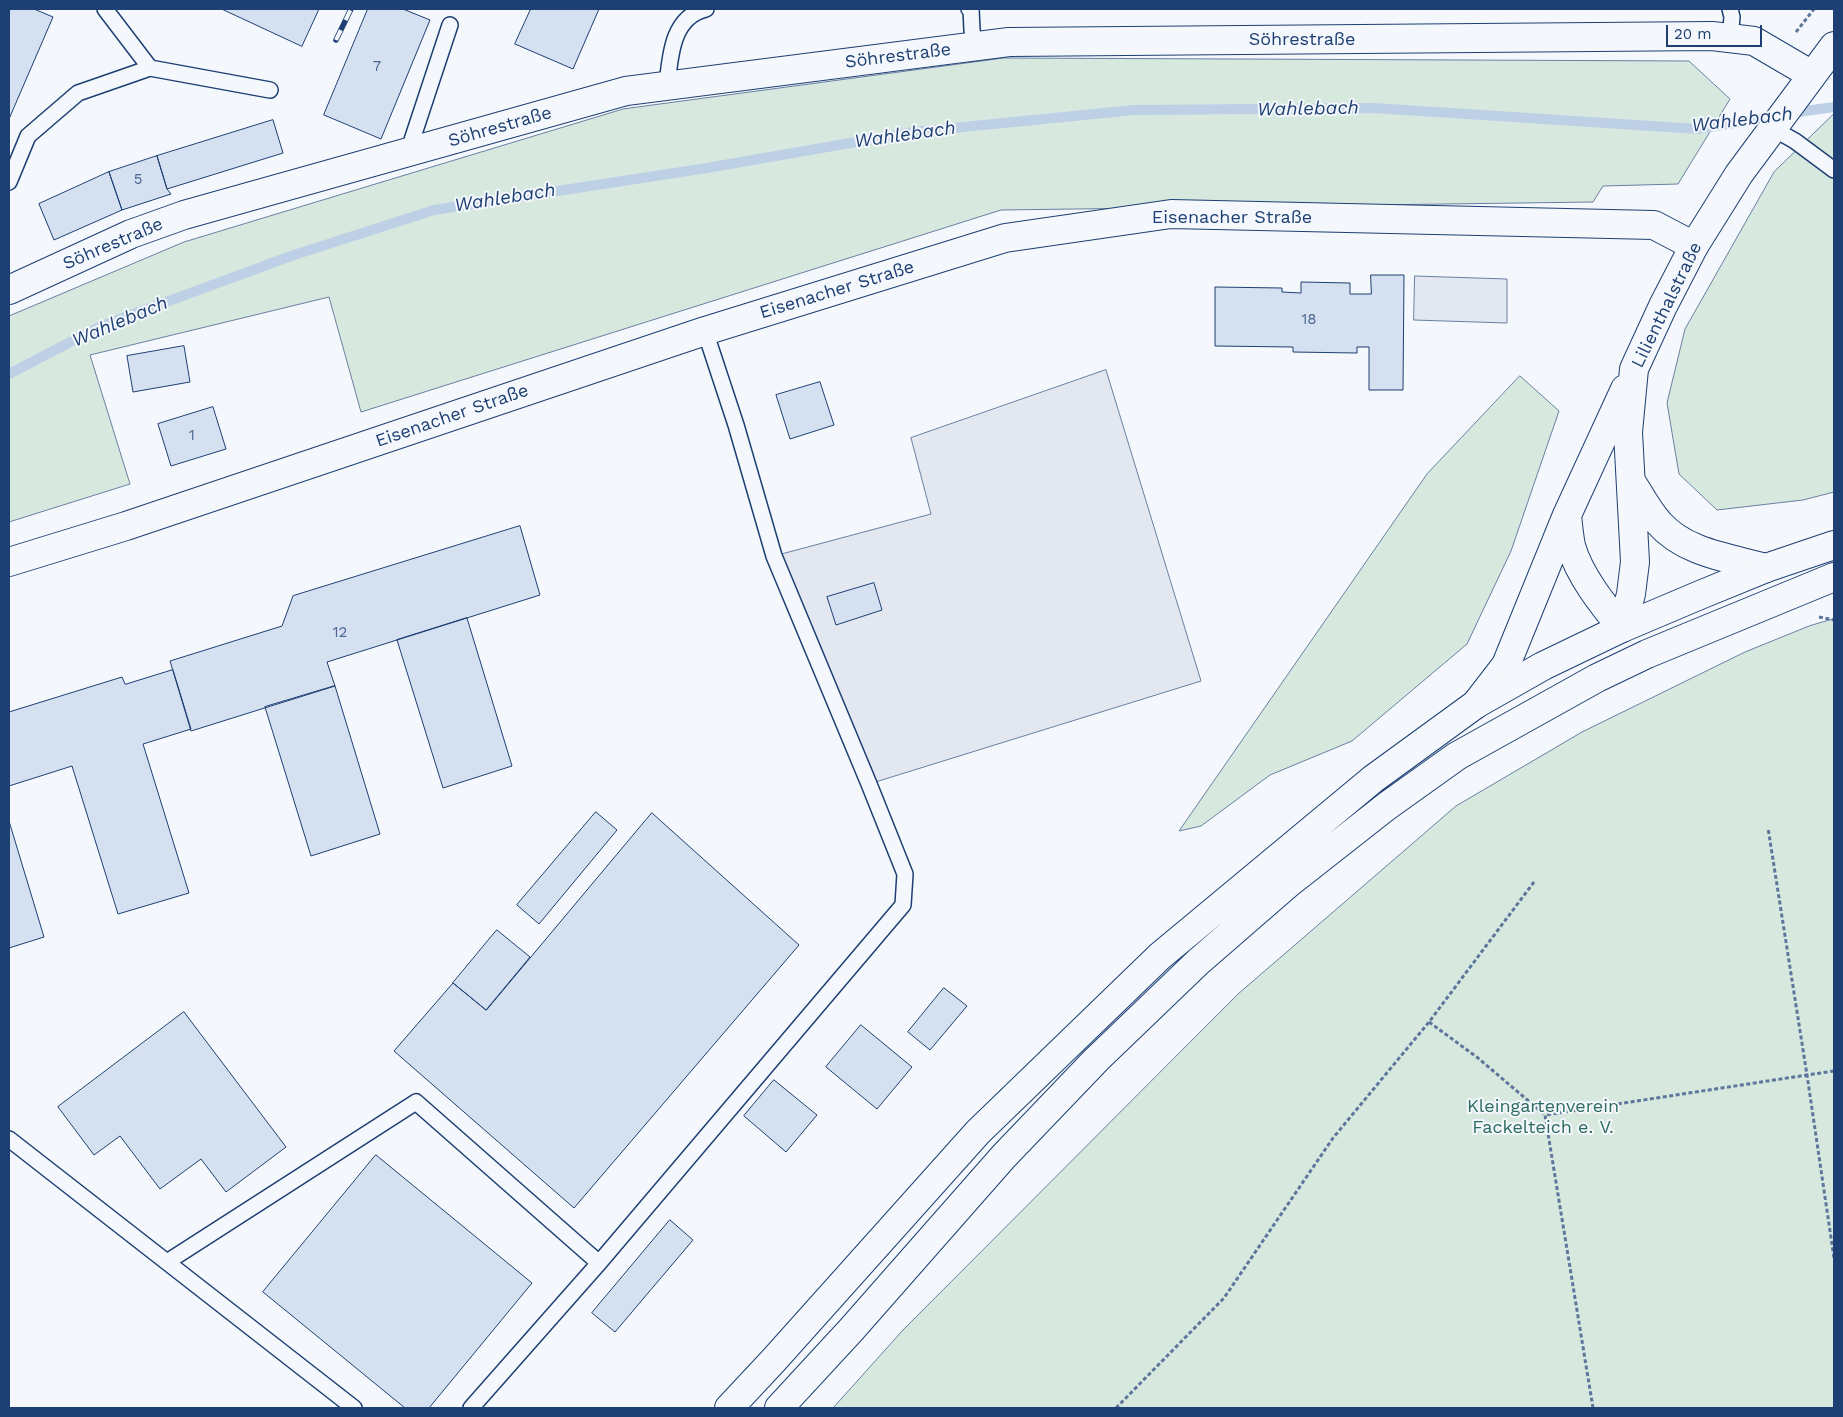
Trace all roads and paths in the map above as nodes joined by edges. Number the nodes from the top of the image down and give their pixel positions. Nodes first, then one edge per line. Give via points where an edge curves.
1 (105, 9) edge
2 (706, 9) edge
3 (970, 9) edge
4 (1730, 9) edge
5 (450, 24) dead end
6 (1730, 38) junction
7 (1834, 46) edge
8 (975, 47) junction
9 (150, 68) junction
10 (1805, 84) junction
11 (667, 86) junction
12 (270, 90) dead end
13 (1772, 128) junction
14 (408, 152) junction
15 (1834, 170) edge
16 (9, 182) edge
17 (1694, 246) junction
18 (9, 290) edge
19 (705, 331) junction
20 (1634, 369) junction
21 (1630, 479) junction
22 (1567, 516) junction
23 (1834, 545) edge
24 (9, 562) edge
25 (1766, 568) junction
26 (1834, 573) edge
27 (1834, 577) edge
28 (1622, 628) junction
29 (1597, 678) junction
30 (1476, 704) junction
31 (1768, 828) dead end
32 (1534, 882) dead end
33 (1429, 1022) junction
34 (1834, 1071) edge
35 (1807, 1075) junction
36 (1544, 1115) junction
37 (9, 1139) edge
38 (1834, 1258) edge
39 (167, 1262) junction
40 (599, 1263) junction
41 (354, 1408) edge
42 (471, 1408) edge
43 (728, 1408) edge
44 (779, 1408) edge
45 (1116, 1408) edge
46 (1594, 1408) edge

1 - 9 lane
2 - 11 lane via 678,29
3 - 8 lane
4 - 6 lane
5 - 14 lane
6 - 8 main road, Söhrestraße via 1009,42
6 - 10 main road, Söhrestraße via 1754,41
7 - 10 main road, Lilienthalstraße
8 - 11 main road, Söhrestraße
9 - 12 lane
9 - 16 lane via 78,93 28,136
10 - 13 main road, Lilienthalstraße
11 - 14 main road, Söhrestraße via 626,91
13 - 15 lane
13 - 17 main road, Lilienthalstraße
14 - 18 main road, Söhrestraße via 184,215 131,234
17 - 19 main road, Eisenacher Straße via 1654,225 1171,214 1005,238
17 - 20 main road, Lilienthalstraße
19 - 24 main road, Eisenacher Straße via 126,526
19 - 40 lane via 774,556 905,874 903,905
20 - 21 main road, Lilienthalstraße via 1628,432
20 - 22 main road
21 - 25 main road via 1660,524 1677,538 1698,549
21 - 28 main road, Lilienthalstraße via 1635,562
22 - 28 main road via 1572,547 1584,574
22 - 30 main road via 1506,665
23 - 25 main road
25 - 28 main road
26 - 28 main road
27 - 29 main road via 1646,654
28 - 29 main road, Lilienthalstraße
28 - 30 main road via 1543,666
29 - 44 main road via 1457,756 1418,783 1290,883 1198,962 1096,1060 1004,1156
30 - 43 main road via 1373,779 1160,956 978,1132
31 - 35 path
32 - 33 path
33 - 36 path via 1478,1058
33 - 45 path via 1333,1138 1224,1298
34 - 35 path
35 - 36 path
35 - 38 path
36 - 46 path
37 - 39 lane
39 - 40 lane via 416,1102
39 - 41 lane
40 - 42 lane

